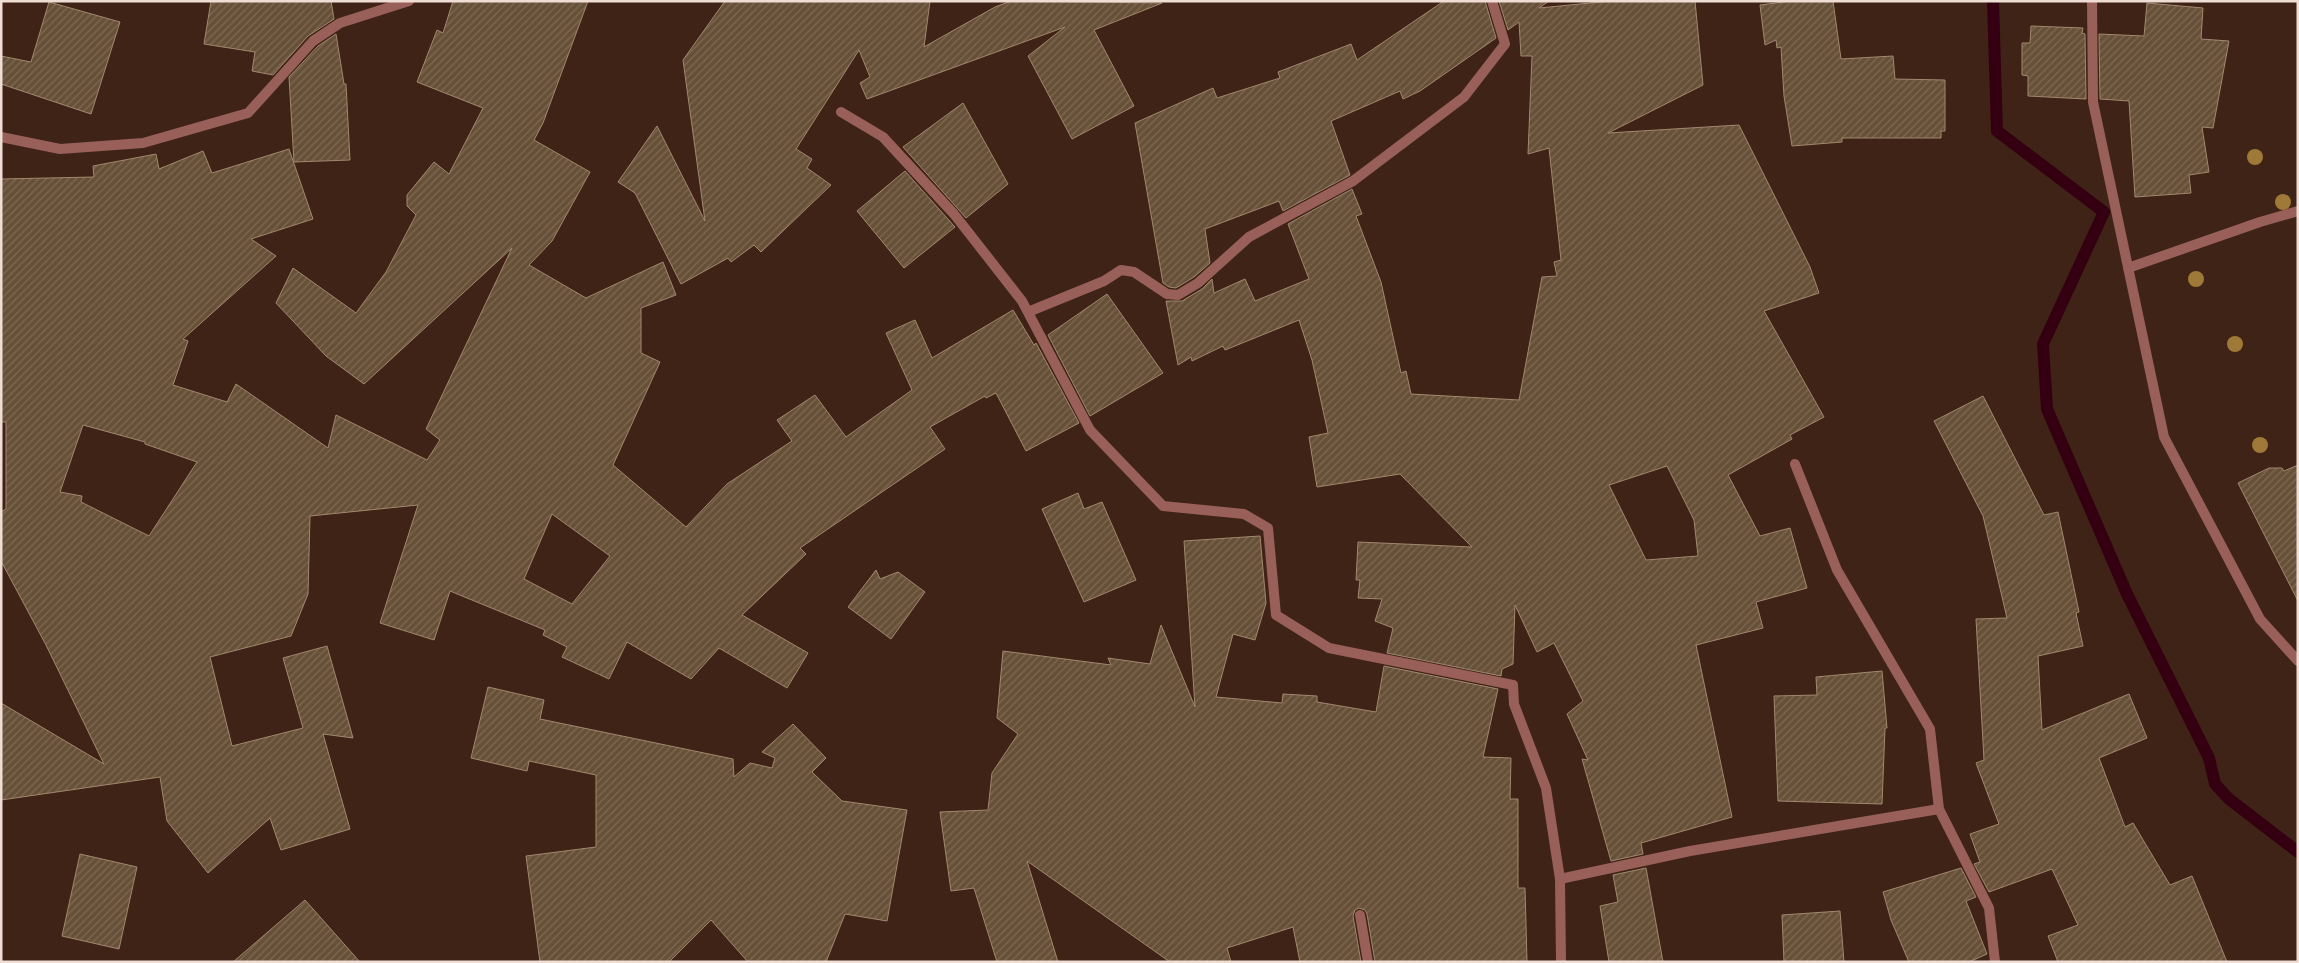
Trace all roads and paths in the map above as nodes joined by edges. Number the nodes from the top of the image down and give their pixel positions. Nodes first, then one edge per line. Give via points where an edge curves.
1 (409, 1) edge
2 (1492, 1) edge
3 (2092, 1) edge
4 (840, 112) dead end
5 (1, 137) edge
6 (2298, 211) edge
7 (2128, 268) junction
8 (1028, 312) junction
9 (1795, 464) dead end
10 (2298, 661) edge
11 (1939, 810) junction
12 (1560, 879) junction
13 (1360, 915) dead end
14 (1368, 962) edge
15 (1561, 962) edge
16 (1995, 962) edge

1 - 5 street via 340,23 314,41 248,113 143,143 60,148
2 - 8 street via 1505,44 1464,97 1353,181 1249,237 1198,283 1178,295 1167,294 1134,272 1121,270 1104,281
3 - 7 street via 2093,102
4 - 8 street via 883,137 954,214
6 - 7 street
7 - 10 street via 2164,437 2260,619
8 - 12 street via 1090,430 1163,506 1244,514 1268,528 1276,615 1329,648 1513,685 1514,704 1546,788
9 - 11 street via 1837,570 1930,729
11 - 12 street via 1690,851
11 - 16 street via 1989,908
12 - 15 street
13 - 14 street

